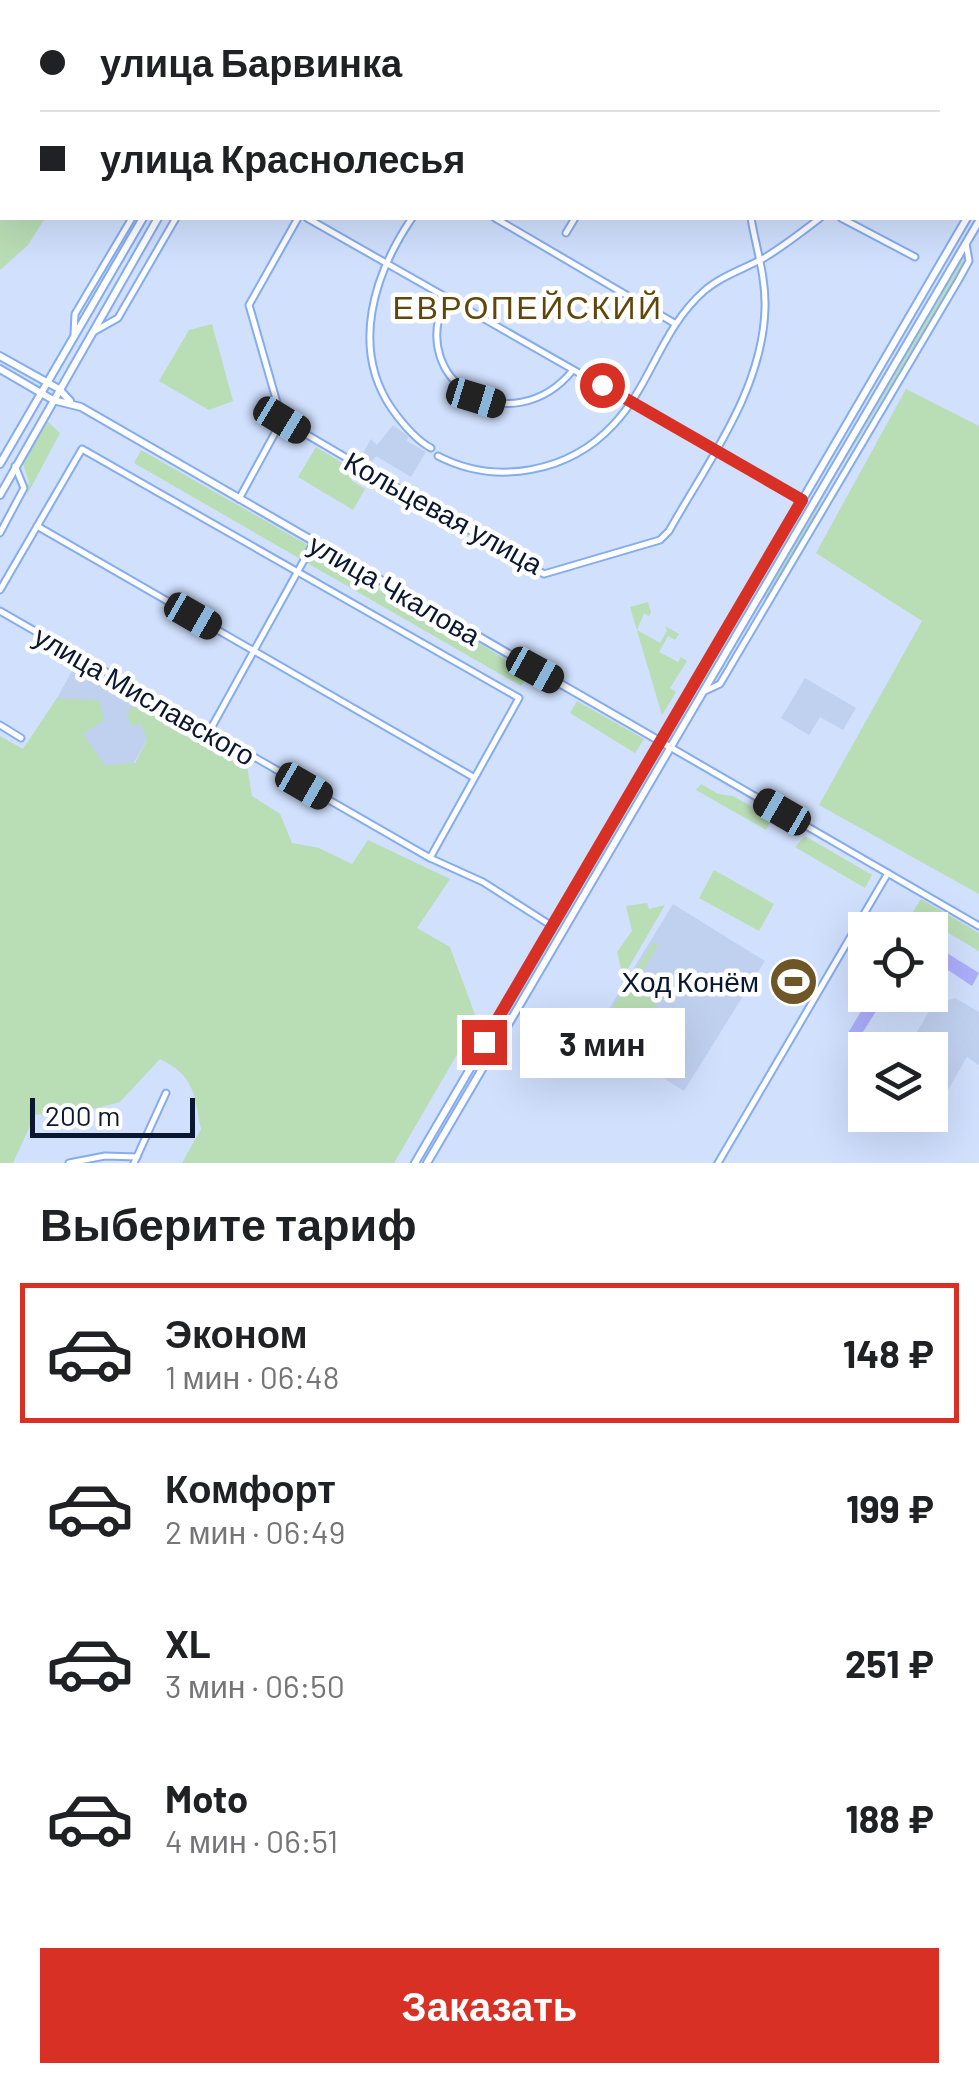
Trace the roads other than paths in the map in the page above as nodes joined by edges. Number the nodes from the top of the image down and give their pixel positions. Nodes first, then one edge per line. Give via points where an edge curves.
1 (131, 220) edge
2 (142, 220) edge
3 (157, 220) edge
4 (175, 220) edge
5 (297, 220) edge
6 (311, 220) edge
7 (411, 220) edge
8 (499, 220) edge
9 (574, 220) edge
10 (751, 220) edge
11 (817, 220) edge
12 (844, 220) edge
13 (967, 220) edge
14 (979, 221) edge
15 (566, 234) dead end
16 (966, 243) junction
17 (915, 257) dead end
18 (760, 260) junction
19 (388, 262) junction
20 (447, 296) junction
21 (674, 323) junction
22 (92, 332) junction
23 (74, 336) junction
24 (0, 356) edge
25 (0, 369) edge
26 (574, 369) junction
27 (48, 382) junction
28 (59, 389) junction
29 (41, 392) junction
30 (53, 400) junction
31 (630, 401) junction
32 (70, 402) junction
33 (282, 420) junction
34 (431, 448) dead end
35 (715, 450) junction
36 (438, 456) dead end
37 (0, 464) edge
38 (15, 466) junction
39 (0, 494) edge
40 (239, 499) junction
41 (802, 500) junction
42 (37, 526) junction
43 (0, 533) edge
44 (314, 542) junction
45 (296, 572) junction
46 (0, 590) edge
47 (0, 611) edge
48 (253, 651) junction
49 (702, 692) junction
50 (0, 725) edge
51 (209, 732) junction
52 (21, 738) dead end
53 (660, 742) junction
54 (670, 747) junction
55 (474, 777) junction
56 (430, 858) junction
57 (888, 873) junction
58 (552, 926) junction
59 (979, 926) edge
60 (521, 980) junction
61 (532, 986) junction
62 (166, 1093) dead end
63 (136, 1160) edge
64 (69, 1163) edge
65 (415, 1163) edge
66 (427, 1163) edge
67 (718, 1163) edge

1 - 23 street via 76,314
2 - 23 street
3 - 22 street
4 - 22 street via 118,318
5 - 33 street via 248,305
6 - 19 street
7 - 19 street
8 - 21 street
9 - 15 street
10 - 18 street, Кольцевая улица
11 - 18 street
12 - 17 street
13 - 41 street
14 - 16 street
16 - 49 street
16 - 49 street via 970,261 720,684
18 - 21 street via 706,290
18 - 35 street, Кольцевая улица via 766,310 757,356
19 - 20 street
19 - 34 street via 369,331 375,375 400,420
20 - 26 street
20 - 26 street via 441,354 467,394 496,405 520,404 542,396
21 - 31 street
22 - 28 street
23 - 27 street
24 - 27 street, улица Чкалова
25 - 29 street, улица Чкалова
26 - 31 street
27 - 28 street, улица Чкалова
27 - 29 street
28 - 30 street
28 - 32 street, улица Чкалова
29 - 30 street, улица Чкалова
29 - 37 street
30 - 32 street, улица Чкалова
30 - 38 street
31 - 35 street
31 - 36 street via 596,440 549,465 496,474
32 - 40 street, улица Чкалова
33 - 35 street, Кольцевая улица via 544,574 660,540
33 - 40 street
35 - 41 street
38 - 39 street
38 - 43 street via 24,488
40 - 44 street, улица Чкалова
41 - 53 street
42 - 45 street, улица Чкалова via 82,448
42 - 46 street
42 - 48 street
44 - 45 street
44 - 53 street, улица Чкалова
45 - 48 street
45 - 55 street, улица Чкалова via 518,698
47 - 51 street, улица Миславского
48 - 51 street
48 - 55 street
49 - 54 street
50 - 52 street
51 - 56 street, улица Миславского
53 - 54 street, улица Чкалова
53 - 58 street
54 - 57 street, улица Чкалова
54 - 61 street
55 - 56 street
56 - 58 street, улица Миславского
57 - 59 street, улица Чкалова
57 - 67 street
58 - 60 street
60 - 61 street
60 - 65 street
61 - 66 street
62 - 63 street
63 - 64 street via 104,1156

